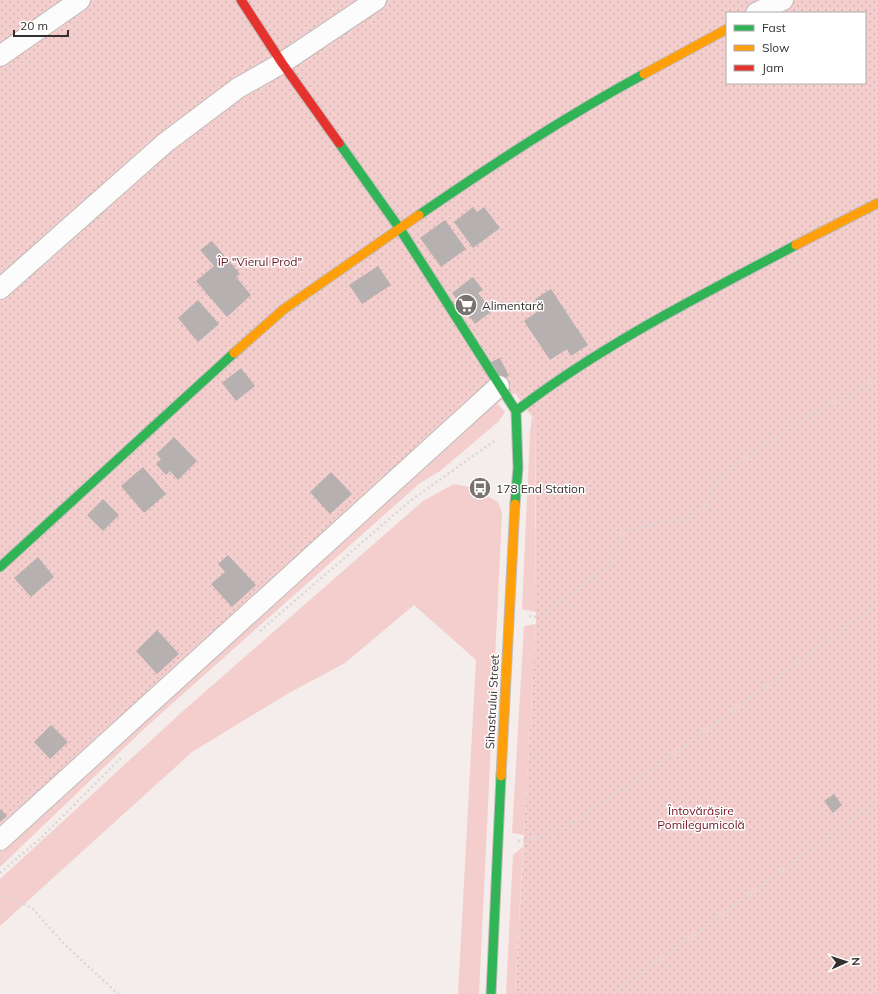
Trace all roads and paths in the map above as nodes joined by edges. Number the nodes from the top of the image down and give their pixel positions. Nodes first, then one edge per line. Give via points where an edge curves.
1 (80, 0) edge
2 (240, 0) edge
3 (376, 0) edge
4 (783, 0) edge
5 (758, 12) edge
6 (726, 30) edge
7 (0, 56) edge
8 (282, 63) junction
9 (878, 203) edge
10 (400, 229) junction
11 (0, 289) edge
12 (878, 378) edge
13 (499, 386) junction
14 (516, 411) junction
15 (517, 425) junction
16 (0, 567) edge
17 (878, 604) edge
18 (508, 614) junction
19 (257, 634) dead end
20 (124, 755) dead end
21 (878, 801) edge
22 (0, 840) edge
23 (497, 843) junction
24 (0, 873) edge
25 (0, 896) edge
26 (118, 994) edge
27 (491, 994) edge
28 (612, 994) edge

1 - 7 street
2 - 8 street
3 - 8 street
4 - 5 street
6 - 10 street via 599,98 486,169
8 - 10 street
8 - 11 street via 238,88 165,143
9 - 14 street via 667,312 590,358 546,387
10 - 13 street
10 - 16 street via 284,309 199,383
12 - 18 path via 800,420 723,474 714,487 710,500 700,511 686,519 623,532 610,564 548,610 536,617
13 - 14 street
13 - 22 street
14 - 15 street, Sihastrului Street
15 - 18 street, Sihastrului Street via 518,468
15 - 19 path via 410,501
17 - 23 path via 671,756 575,821 551,835
18 - 23 street, Sihastrului Street
20 - 24 path via 40,839
21 - 28 path
23 - 27 street, Sihastrului Street
25 - 26 path via 32,908 64,944

